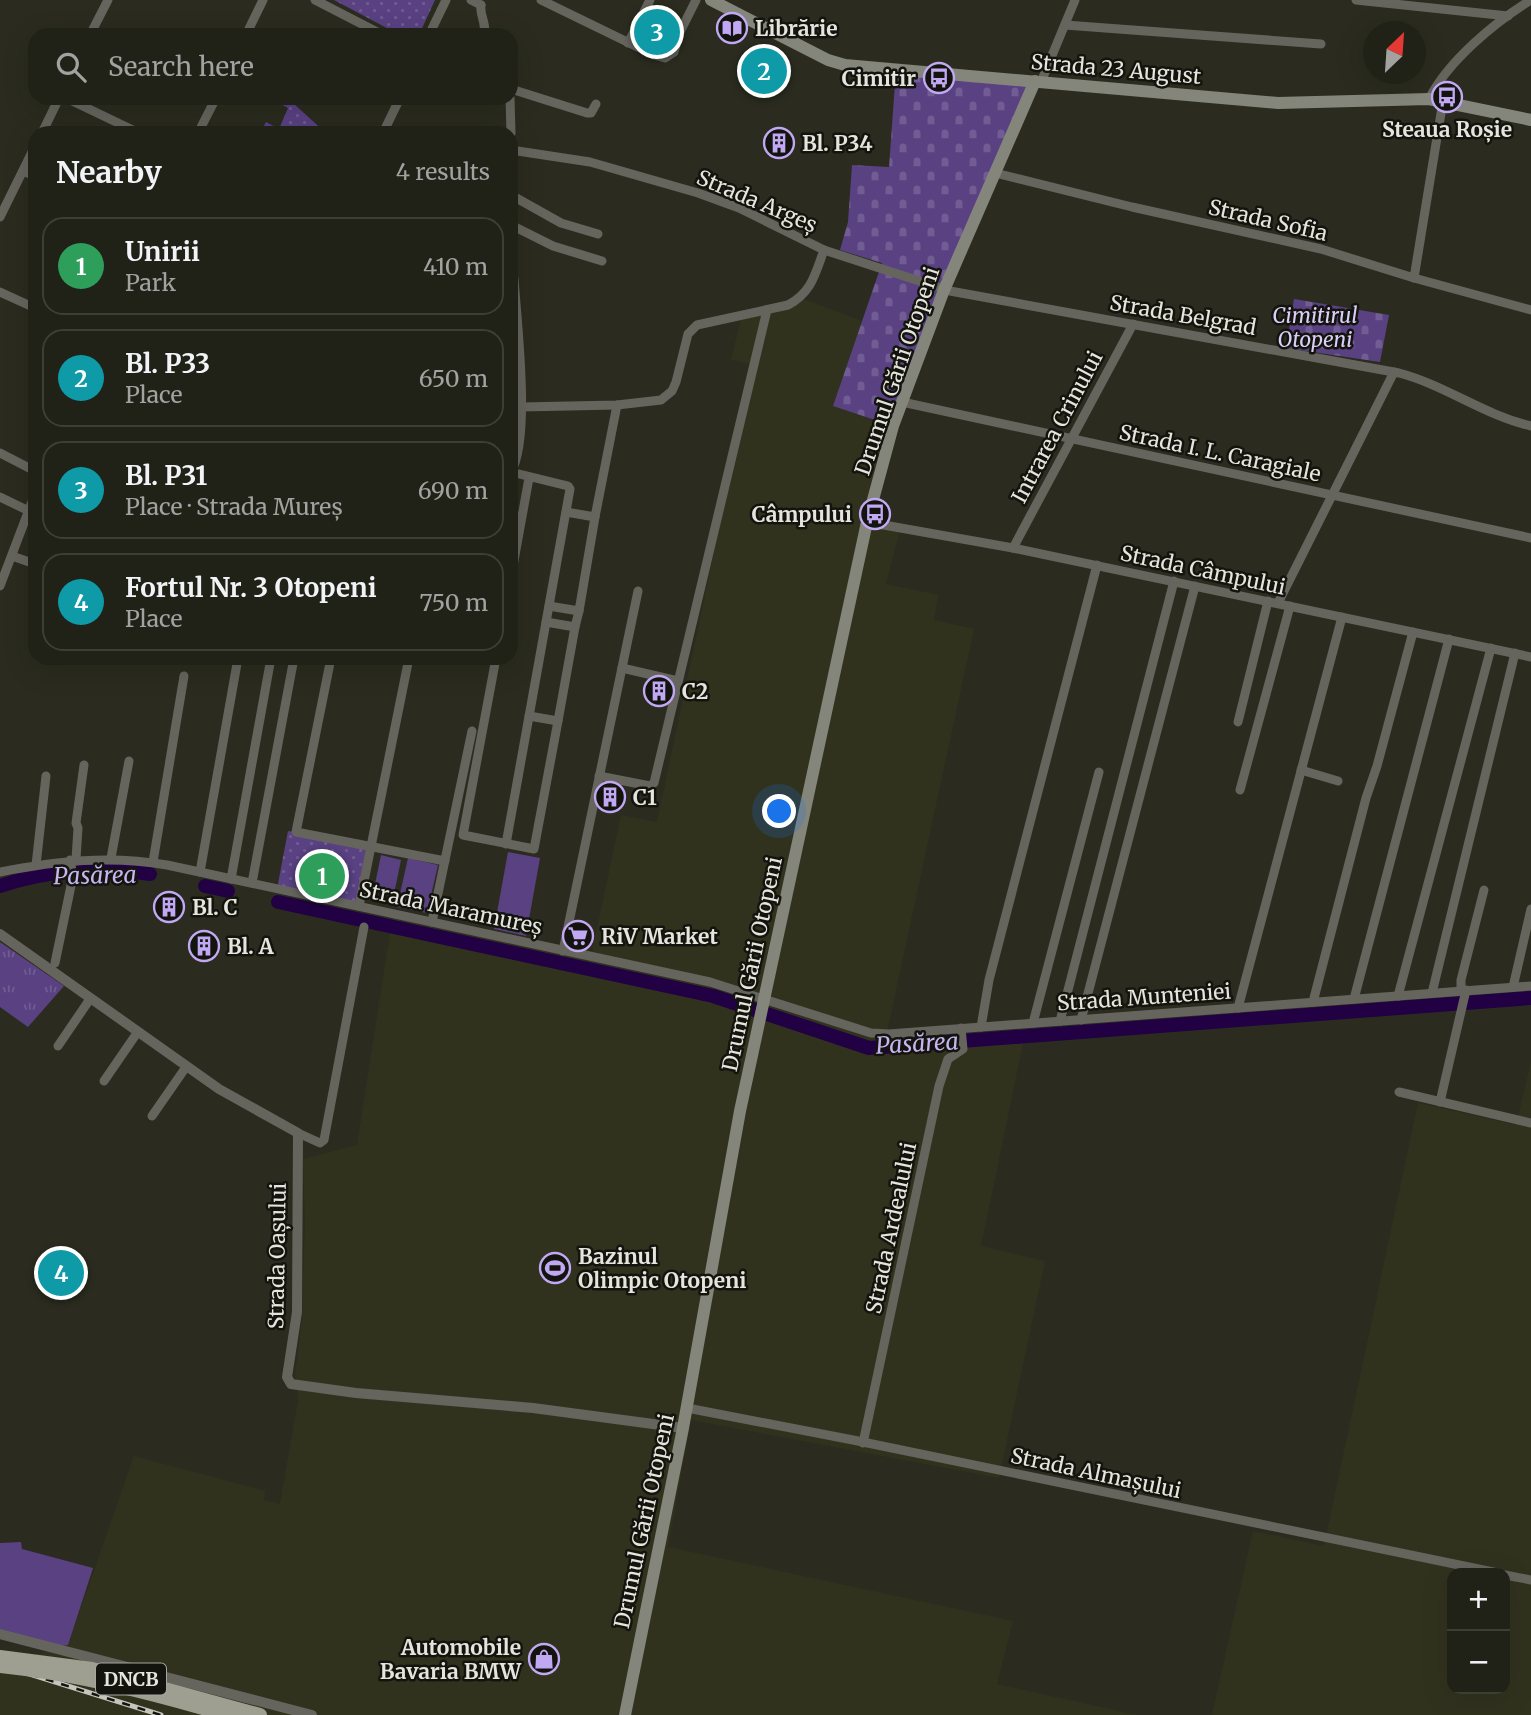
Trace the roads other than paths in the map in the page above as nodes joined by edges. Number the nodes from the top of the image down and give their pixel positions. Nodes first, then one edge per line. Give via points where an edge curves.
1 (108, 0) edge
2 (263, 0) edge
3 (315, 0) edge
4 (446, 0) edge
5 (471, 0) edge
6 (541, 0) edge
7 (650, 0) edge
8 (696, 0) edge
9 (711, 0) edge
10 (1075, 0) edge
11 (1356, 0) edge
12 (1531, 0) edge
13 (483, 3) edge
14 (1508, 16) junction
15 (1065, 25) junction
16 (94, 28) edge
17 (249, 28) edge
18 (369, 28) edge
19 (432, 28) edge
20 (485, 28) edge
21 (628, 43) junction
22 (1321, 44) dead end
23 (1038, 81) junction
24 (518, 91) edge
25 (1429, 99) junction
26 (1443, 101) junction
27 (596, 104) dead end
28 (55, 105) edge
29 (81, 105) edge
30 (212, 105) edge
31 (397, 105) edge
32 (508, 105) edge
33 (1531, 120) edge
34 (45, 126) edge
35 (124, 126) edge
36 (202, 126) edge
37 (386, 126) edge
38 (510, 126) edge
39 (518, 150) edge
40 (28, 161) edge
41 (23, 171) junction
42 (28, 173) edge
43 (995, 173) junction
44 (518, 199) edge
45 (0, 217) edge
46 (518, 228) edge
47 (598, 234) dead end
48 (824, 250) junction
49 (602, 261) dead end
50 (1414, 278) junction
51 (944, 290) junction
52 (0, 292) edge
53 (28, 305) edge
54 (767, 310) junction
55 (1531, 310) edge
56 (1133, 324) junction
57 (518, 352) edge
58 (1394, 372) junction
59 (902, 402) junction
60 (617, 405) junction
61 (521, 407) junction
62 (1531, 426) edge
63 (1072, 438) junction
64 (0, 453) edge
65 (518, 453) edge
66 (28, 467) edge
67 (518, 474) edge
68 (529, 478) junction
69 (1333, 496) junction
70 (0, 497) edge
71 (28, 511) edge
72 (566, 512) junction
73 (28, 514) edge
74 (596, 517) junction
75 (867, 523) junction
76 (518, 538) edge
77 (1531, 538) edge
78 (1013, 548) junction
79 (12, 556) junction
80 (28, 562) edge
81 (1097, 565) junction
82 (1174, 581) junction
83 (0, 586) edge
84 (1195, 586) junction
85 (638, 591) dead end
86 (1273, 602) junction
87 (549, 606) junction
88 (1290, 607) junction
89 (579, 611) junction
90 (1342, 617) junction
91 (546, 622) junction
92 (575, 627) junction
93 (1413, 632) junction
94 (1449, 639) junction
95 (1490, 648) junction
96 (1515, 653) junction
97 (1531, 657) edge
98 (237, 665) edge
99 (270, 665) edge
100 (292, 665) edge
101 (330, 665) edge
102 (408, 665) edge
103 (495, 665) edge
104 (622, 668) junction
105 (184, 676) dead end
106 (678, 681) junction
107 (529, 716) junction
108 (558, 721) junction
109 (1238, 722) dead end
110 (472, 732) dead end
111 (129, 761) dead end
112 (84, 765) dead end
113 (1301, 770) junction
114 (1099, 772) dead end
115 (46, 776) dead end
116 (599, 776) junction
117 (1338, 781) dead end
118 (1240, 790) dead end
119 (1086, 805) dead end
120 (506, 844) junction
121 (371, 846) junction
122 (111, 858) junction
123 (73, 860) junction
124 (445, 861) junction
125 (153, 862) junction
126 (36, 865) junction
127 (0, 872) edge
128 (200, 872) junction
129 (230, 879) junction
130 (252, 883) junction
131 (1484, 890) dead end
132 (1065, 902) junction
133 (359, 906) junction
134 (1531, 909) edge
135 (432, 922) junction
136 (364, 927) dead end
137 (0, 934) edge
138 (563, 951) junction
139 (55, 962) dead end
140 (1531, 986) edge
141 (1513, 987) junction
142 (1432, 993) junction
143 (1398, 996) junction
144 (1463, 996) junction
145 (90, 999) junction
146 (1354, 999) junction
147 (765, 1000) junction
148 (1313, 1002) junction
149 (1238, 1008) junction
150 (1081, 1020) junction
151 (1060, 1021) junction
152 (1033, 1023) junction
153 (981, 1027) junction
154 (961, 1031) junction
155 (138, 1033) junction
156 (58, 1045) dead end
157 (186, 1067) junction
158 (104, 1081) dead end
159 (1399, 1092) dead end
160 (1440, 1102) junction
161 (152, 1116) dead end
162 (1531, 1123) edge
163 (298, 1133) junction
164 (687, 1409) junction
165 (683, 1428) junction
166 (863, 1443) junction
167 (1474, 1568) edge
168 (1510, 1575) edge
169 (1531, 1580) edge
170 (0, 1634) edge
171 (0, 1657) edge
172 (0, 1666) edge
173 (227, 1715) edge
174 (260, 1715) edge
175 (312, 1715) edge
176 (625, 1715) edge

1 - 16 street
2 - 17 street
3 - 18 street
4 - 19 street
5 - 13 street
6 - 21 street
7 - 21 street
8 - 21 street via 671,55 661,58
9 - 23 main road, Strada 23 August via 845,65
10 - 15 street
11 - 14 street
12 - 14 street
13 - 20 street
14 - 25 street via 1457,60
15 - 22 street
15 - 23 street
23 - 25 main road, Strada 23 August via 1278,103
23 - 43 main road, Drumul Gării Otopeni
24 - 27 street via 587,113
25 - 26 main road, Strada 23 August
26 - 33 main road, Strada 23 August
26 - 50 street
28 - 34 street
29 - 35 street
30 - 36 street
31 - 37 street
32 - 38 street
39 - 48 street, Strada Argeș via 590,163 698,192
40 - 41 street
41 - 42 street
41 - 45 street
43 - 50 street, Strada Sofia via 1321,249
43 - 51 main road, Drumul Gării Otopeni
44 - 47 street via 561,223
46 - 49 street via 553,246
48 - 51 street, Strada Argeș
48 - 54 street via 806,293 788,305
50 - 55 street, Strada Sofia
51 - 56 street, Strada Belgrad
51 - 59 main road, Drumul Gării Otopeni
52 - 53 street
54 - 60 street via 697,325 688,334 676,382 667,396 654,402
54 - 106 street
56 - 58 street, Strada Belgrad
56 - 63 street, Intrarea Crinului
57 - 61 street
58 - 62 street, Strada Belgrad via 1423,379
58 - 69 street
59 - 63 street, Strada I. L. Caragiale
59 - 75 main road, Drumul Gării Otopeni
60 - 61 street
60 - 74 street
61 - 65 street
63 - 69 street, Strada I. L. Caragiale
63 - 78 street, Intrarea Crinului
64 - 66 street
67 - 68 street
68 - 72 street via 570,487
68 - 76 street
69 - 77 street, Strada I. L. Caragiale
69 - 86 street
70 - 71 street
72 - 74 street
72 - 87 street
73 - 79 street
74 - 89 street
75 - 78 street, Strada Câmpului
75 - 147 main road, Drumul Gării Otopeni
78 - 81 street, Strada Câmpului
79 - 80 street
79 - 83 street
81 - 82 street, Strada Câmpului
81 - 153 street via 989,980
82 - 84 street, Strada Câmpului
82 - 151 street
84 - 86 street, Strada Câmpului
84 - 150 street
85 - 104 street, Strada Maramureș
86 - 88 street, Strada Câmpului
86 - 109 street
87 - 89 street
87 - 91 street
88 - 90 street, Strada Câmpului
88 - 118 street
89 - 92 street
90 - 93 street, Strada Câmpului
90 - 113 street
91 - 92 street
91 - 107 street
92 - 108 street
93 - 94 street, Strada Câmpului
93 - 148 street
94 - 95 street, Strada Câmpului
94 - 146 street
95 - 96 street, Strada Câmpului
95 - 143 street
96 - 97 street, Strada Câmpului
96 - 142 street
98 - 128 street
99 - 129 street
100 - 130 street
101 - 121 street via 296,832
102 - 121 street
103 - 120 street via 463,835
104 - 106 street
104 - 116 street, Strada Maramureș
105 - 125 street
106 - 116 street via 652,786
107 - 108 street
107 - 120 street
108 - 120 street via 534,849
110 - 124 street
111 - 122 street
112 - 123 street
113 - 117 street
113 - 149 street
114 - 132 street
115 - 126 street
116 - 138 street, Strada Maramureș
119 - 132 street via 1062,893
121 - 124 street
121 - 133 street
122 - 123 street, Strada Maramureș
122 - 125 street, Strada Maramureș
123 - 126 street, Strada Maramureș
123 - 139 street
124 - 135 street
125 - 128 street, Strada Maramureș
126 - 127 street, Strada Maramureș
128 - 129 street, Strada Maramureș
129 - 130 street, Strada Maramureș
130 - 133 street, Strada Maramureș
131 - 144 street via 1461,980
132 - 152 street
133 - 135 street, Strada Maramureș
134 - 141 street
135 - 138 street, Strada Maramureș
136 - 163 street via 324,1140 320,1143
137 - 145 street
138 - 147 street, Strada Maramureș via 710,982
140 - 141 street, Strada Munteniei
141 - 144 street, Strada Munteniei
142 - 143 street, Strada Munteniei
142 - 144 street, Strada Munteniei
143 - 146 street, Strada Munteniei
144 - 160 street
145 - 155 street
145 - 156 street
146 - 148 street, Strada Munteniei
147 - 154 street, Strada Munteniei via 871,1033
147 - 164 main road, Drumul Gării Otopeni via 740,1111
148 - 149 street, Strada Munteniei
149 - 150 street, Strada Munteniei
150 - 151 street, Strada Munteniei
151 - 152 street, Strada Munteniei
152 - 153 street, Strada Munteniei
153 - 154 street, Strada Munteniei
154 - 166 street, Strada Ardealului via 963,1049 944,1067
155 - 157 street
155 - 158 street
157 - 161 street
157 - 163 street
159 - 160 street
160 - 162 street
163 - 165 street, Strada Oașului via 297,1312 289,1382
164 - 165 main road, Drumul Gării Otopeni
164 - 166 street, Strada Almașului
165 - 176 main road, Drumul Gării Otopeni
166 - 167 street, Strada Almașului
168 - 169 street
170 - 175 street
171 - 174 main road, DNCB via 92,1669
172 - 173 main road, DNCB, bridge via 116,1684

